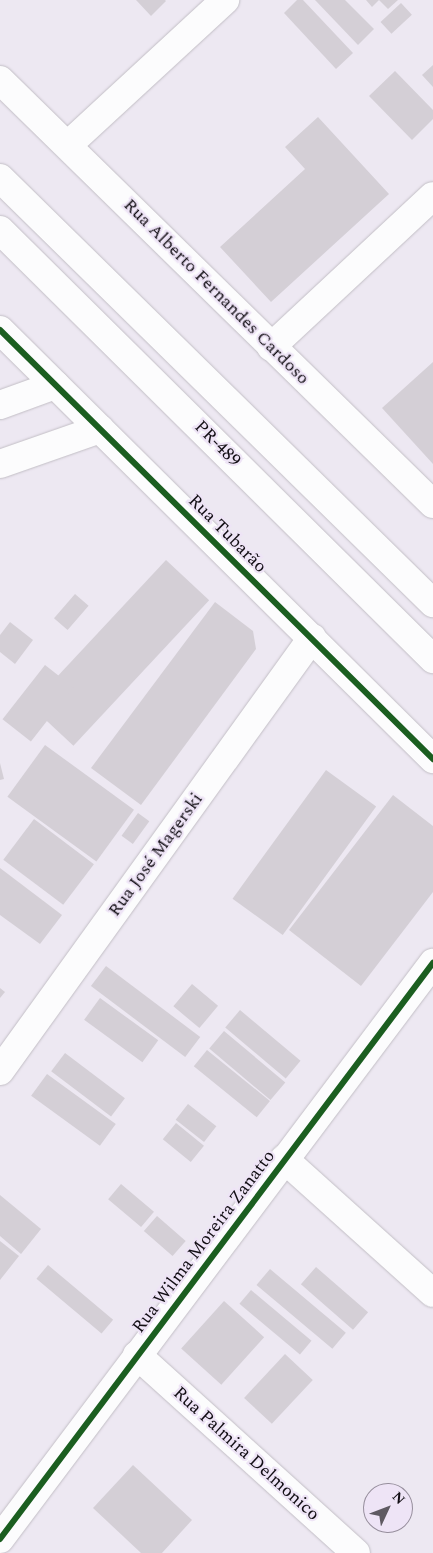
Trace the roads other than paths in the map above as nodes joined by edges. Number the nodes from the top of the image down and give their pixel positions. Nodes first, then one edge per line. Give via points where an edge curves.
1 (225, 0) edge
2 (0, 80) edge
3 (68, 145) junction
4 (0, 178) edge
5 (433, 196) edge
6 (0, 230) edge
7 (0, 330) edge
8 (271, 347) junction
9 (55, 385) junction
10 (0, 405) edge
11 (100, 429) junction
12 (0, 464) edge
13 (433, 504) edge
14 (433, 602) edge
15 (312, 638) junction
16 (433, 659) edge
17 (433, 759) edge
18 (433, 963) edge
19 (0, 1071) edge
20 (284, 1159) junction
21 (433, 1293) edge
22 (137, 1355) junction
23 (0, 1539) edge
24 (356, 1553) edge

1 - 3 street
2 - 3 street, Rua Alberto Fernandes Cardoso
3 - 8 street, Rua Alberto Fernandes Cardoso
4 - 14 street
5 - 8 street
6 - 16 street, PR-489 / PR-489
7 - 9 street, Rua Tubarão
8 - 13 street, Rua Alberto Fernandes Cardoso
9 - 10 street
9 - 11 street, Rua Tubarão
11 - 12 street
11 - 15 street, Rua Tubarão
15 - 17 street, Rua Tubarão
15 - 19 street, Rua José Magerski
18 - 20 street, Rua Wilma Moreira Zanatto
20 - 21 street
20 - 22 street, Rua Wilma Moreira Zanatto
22 - 23 street, Rua Wilma Moreira Zanatto
22 - 24 street, Rua Palmira Delmonico

